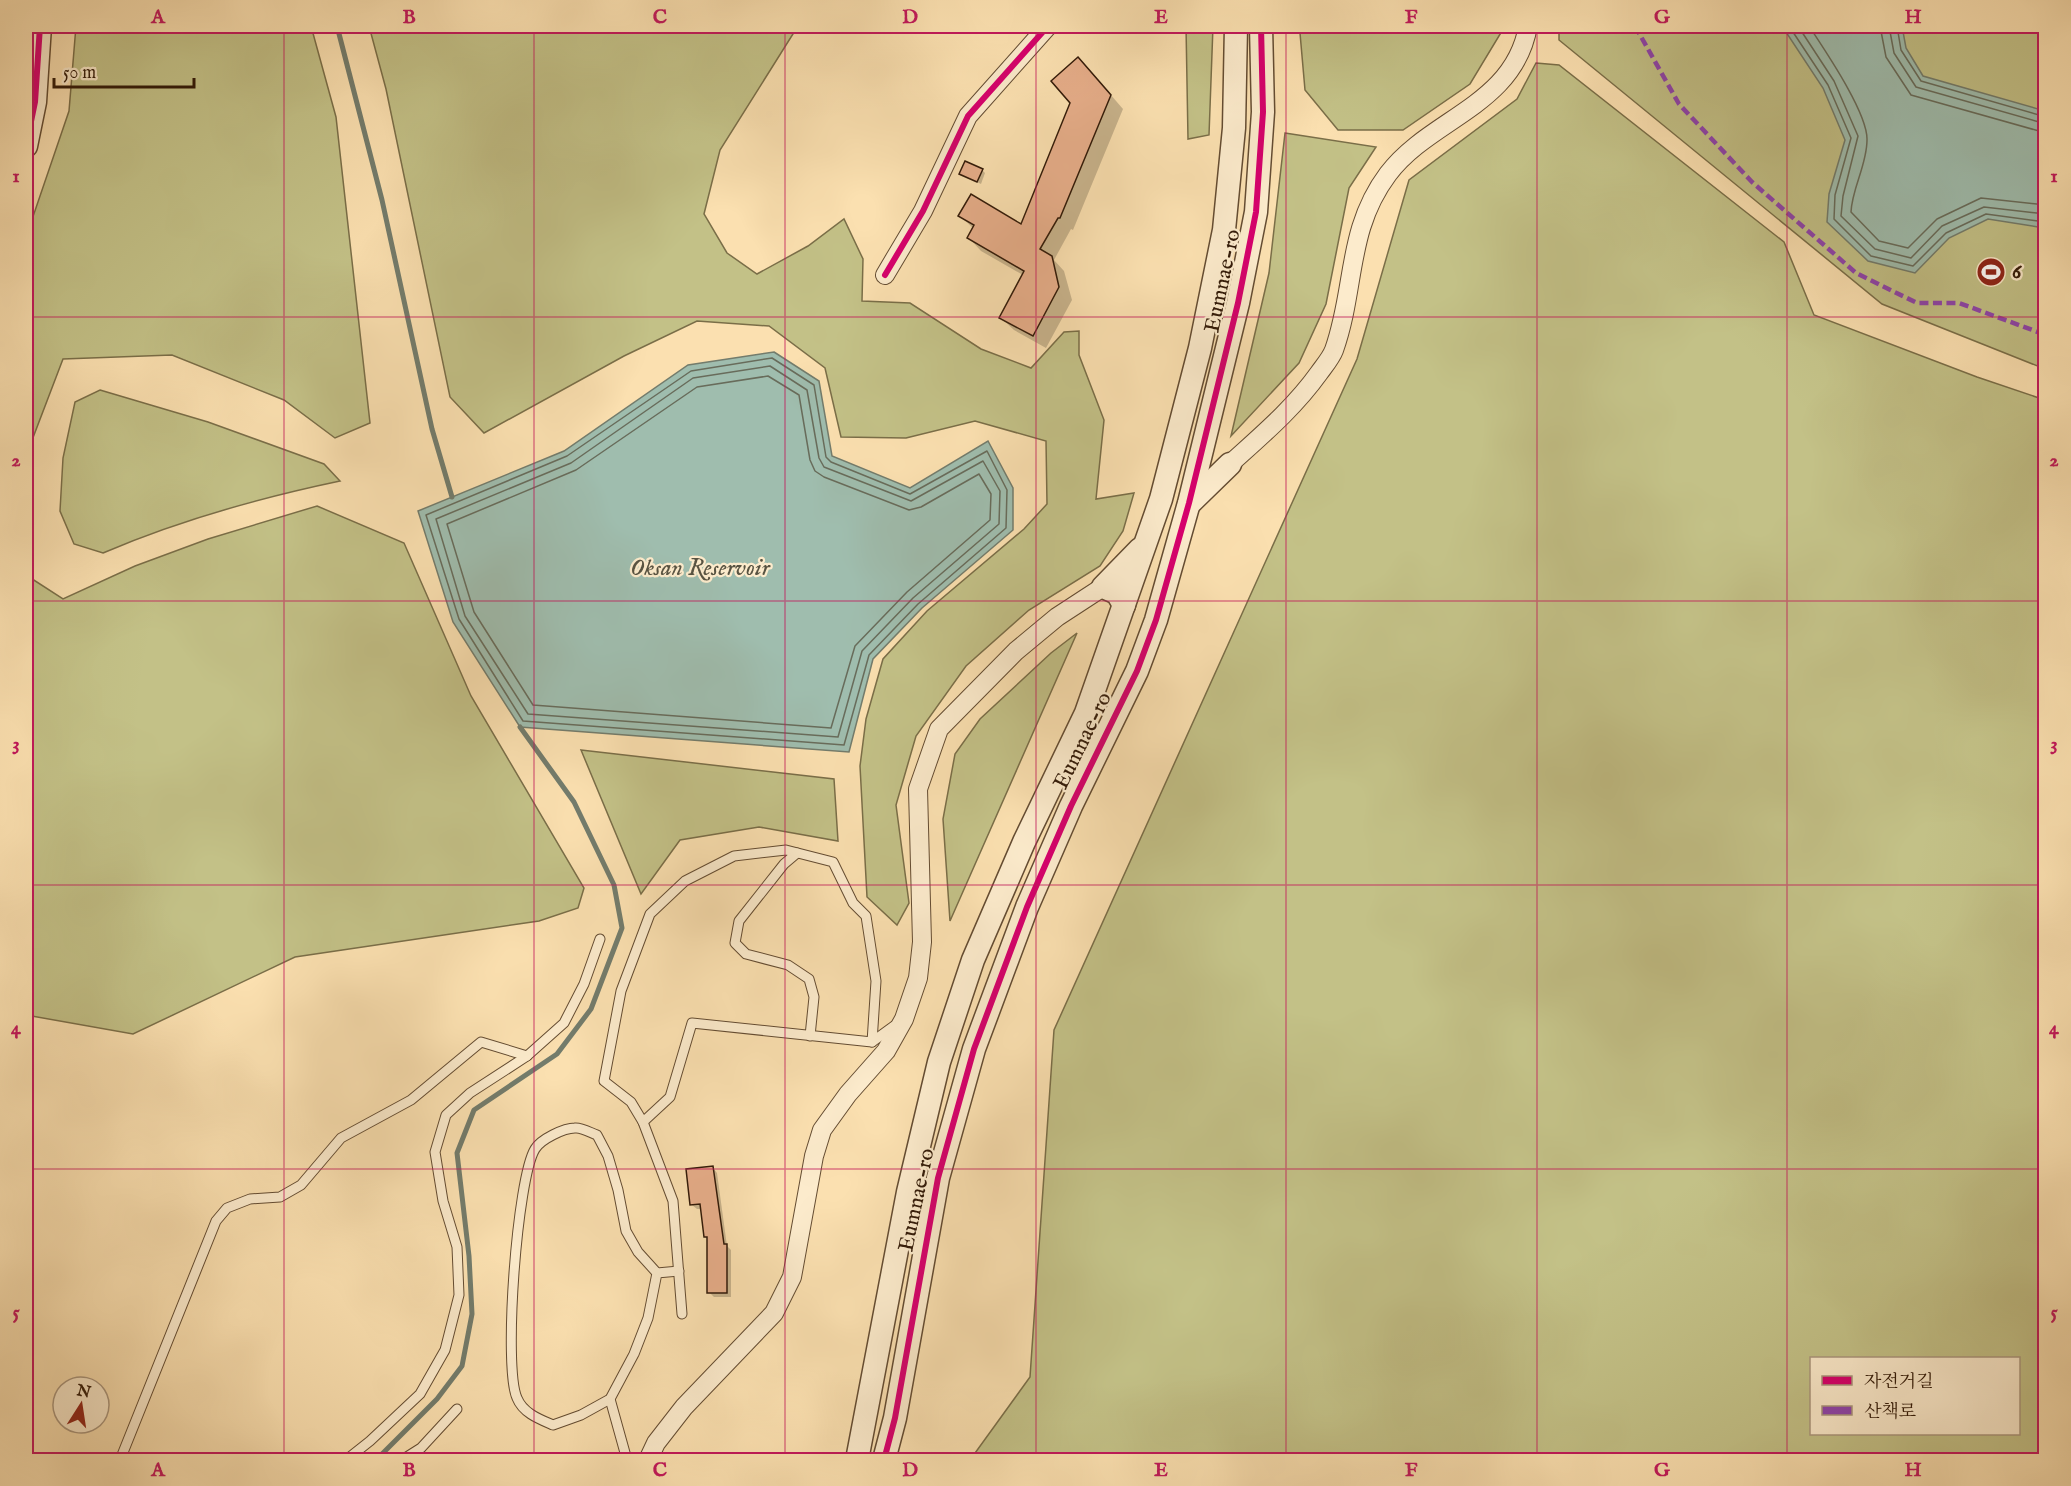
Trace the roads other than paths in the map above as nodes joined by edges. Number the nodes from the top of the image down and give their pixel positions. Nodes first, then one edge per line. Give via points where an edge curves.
1 (40, 26) edge
2 (1048, 26) edge
3 (1236, 26) edge
4 (1261, 26) edge
5 (1528, 26) edge
6 (26, 146) edge
7 (885, 275) dead end
8 (1201, 457) junction
9 (1230, 464) junction
10 (1190, 503) junction
11 (1146, 544) junction
12 (1102, 587) junction
13 (1124, 605) junction
14 (797, 853) junction
15 (600, 939) dead end
16 (904, 1019) junction
17 (810, 1036) junction
18 (872, 1042) junction
19 (527, 1056) junction
20 (644, 1122) junction
21 (679, 1271) junction
22 (657, 1274) junction
23 (682, 1314) dead end
24 (610, 1399) junction
25 (457, 1409) dead end
26 (120, 1461) edge
27 (345, 1461) edge
28 (402, 1461) edge
29 (627, 1461) edge
30 (648, 1461) edge
31 (857, 1461) edge
32 (884, 1461) edge

1 - 6 street via 35,102
2 - 7 street via 968,116 923,211
3 - 11 street, Eumnae-ro via 1234,128 1224,230 1200,348
4 - 8 street, Eumnae-ro via 1263,112 1256,212
5 - 9 street via 1511,68 1495,89 1467,113 1407,152 1369,201 1333,353 1300,399
8 - 9 street
8 - 10 street, Eumnae-ro
9 - 10 street
10 - 32 street, Eumnae-ro via 1137,671 1027,907 974,1050 939,1178
11 - 12 street
11 - 13 street, Eumnae-ro
12 - 13 street via 1117,593
12 - 16 street via 1016,651 939,729 918,789 922,942 918,978
13 - 31 street, Eumnae-ro via 1086,713 973,960 939,1062 908,1192
14 - 17 lane via 739,921 735,943 746,954 788,965 808,979 814,997
14 - 18 lane via 833,862 853,903 866,916 876,981
14 - 20 lane via 786,850 734,856 685,881 650,914 621,991 604,1081 631,1102
15 - 19 lane via 584,984 564,1023
16 - 18 lane
16 - 30 street via 886,1051 822,1130 792,1277 774,1313 684,1407 656,1443
17 - 18 lane
17 - 20 lane via 692,1023 670,1097
19 - 26 lane via 481,1042 411,1100 341,1138 301,1185 280,1197 250,1199 227,1208 216,1221
19 - 27 lane via 470,1093 446,1115 435,1152 443,1201 457,1247 459,1295 445,1350 420,1394
20 - 21 lane via 673,1201
21 - 22 lane
21 - 23 lane
22 - 24 lane via 648,1318
22 - 24 lane via 626,1231 611,1167 597,1135 576,1127 549,1137 536,1148 522,1184 518,1220 511,1366 517,1399 533,1417 553,1425
24 - 29 lane
25 - 28 lane via 421,1448

